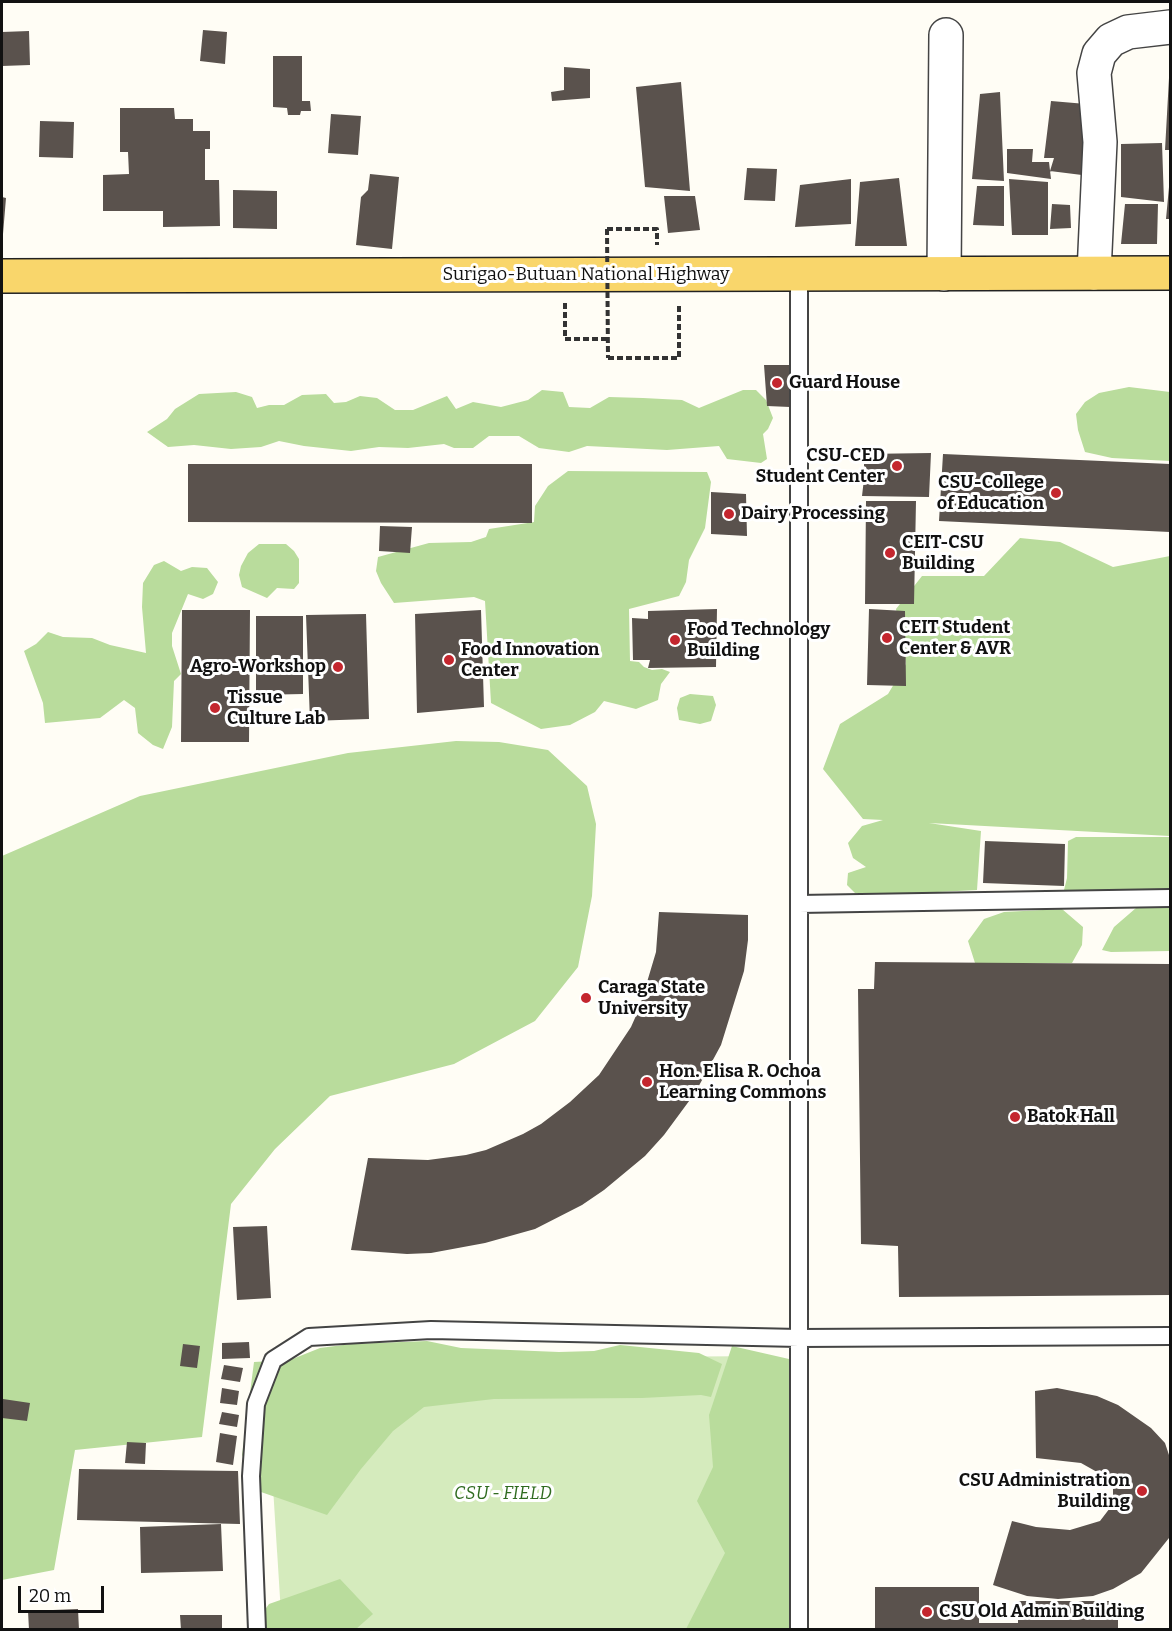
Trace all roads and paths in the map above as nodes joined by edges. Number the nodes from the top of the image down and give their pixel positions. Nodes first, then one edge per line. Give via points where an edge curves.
1 (1170, 27) edge
2 (946, 35) dead end
3 (657, 228) dead end
4 (1094, 273) junction
5 (1170, 273) edge
6 (944, 274) junction
7 (679, 275) junction
8 (799, 275) junction
9 (2, 276) edge
10 (565, 339) dead end
11 (608, 339) junction
12 (1170, 898) edge
13 (799, 904) junction
14 (1170, 1336) edge
15 (799, 1338) junction
16 (257, 1629) edge
17 (799, 1629) edge

1 - 4 street via 1128,32 1111,40 1099,54 1094,73 1100,142
2 - 6 street
3 - 11 path, bridge via 608,229
4 - 5 main road, Surigao-Butuan National Highway
4 - 6 main road, Surigao-Butuan National Highway
6 - 8 main road, Surigao-Butuan National Highway
7 - 8 main road, Surigao-Butuan National Highway
7 - 9 main road, Surigao-Butuan National Highway
7 - 11 path, bridge via 679,358 608,358
8 - 13 lane
10 - 11 path
12 - 13 lane
13 - 15 lane
14 - 15 lane
15 - 16 lane via 431,1330 309,1337 273,1360 256,1404 251,1476
15 - 17 lane

